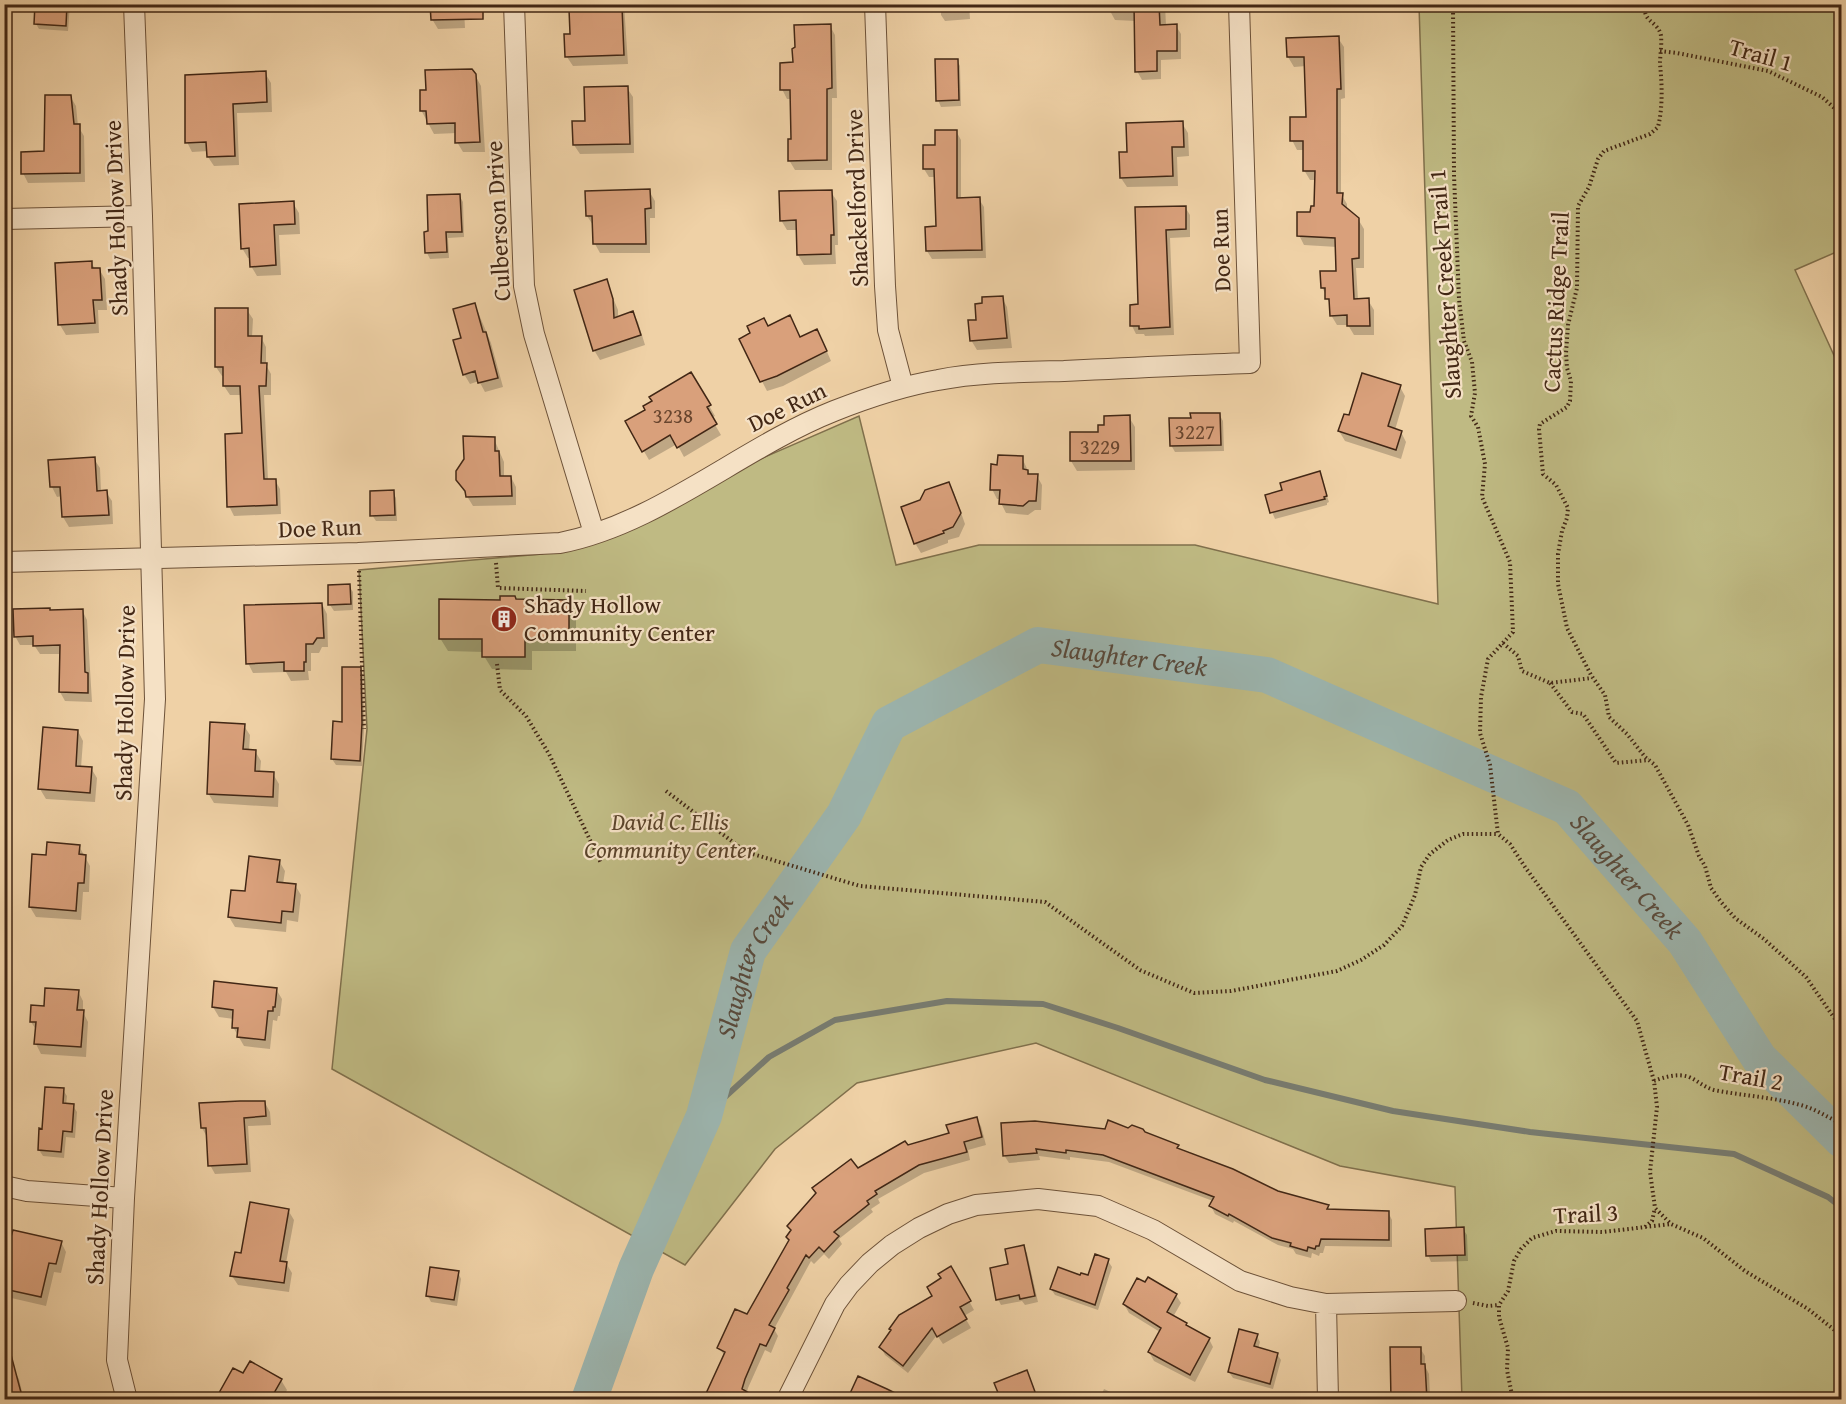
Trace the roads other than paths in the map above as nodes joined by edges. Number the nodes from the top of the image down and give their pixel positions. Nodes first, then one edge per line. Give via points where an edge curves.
1 (134, 4) edge
2 (514, 4) edge
3 (875, 4) edge
4 (1239, 4) edge
5 (142, 216) junction
6 (4, 219) edge
7 (903, 387) junction
8 (594, 533) junction
9 (151, 558) junction
10 (4, 562) edge
11 (4, 1186) edge
12 (124, 1198) junction
13 (1456, 1301) dead end
14 (1326, 1304) junction
15 (127, 1400) edge
16 (787, 1400) edge
17 (1328, 1400) edge

1 - 5 street, Shady Hollow Drive
2 - 8 street, Culberson Drive via 524,286 534,334
3 - 7 street, Shackelford Drive via 888,330
4 - 7 street, Doe Run via 1250,363 977,374
5 - 6 street
5 - 9 street, Shady Hollow Drive
7 - 8 street, Doe Run via 784,434 655,508
8 - 9 street, Doe Run via 560,543
9 - 10 street, Doe Run
9 - 12 street, Shady Hollow Drive via 155,699
11 - 12 street
12 - 15 street, Shady Hollow Drive via 117,1360
13 - 14 street
14 - 16 street via 1240,1281 1153,1230 1098,1206 1038,1199 976,1205 919,1228 870,1263 835,1304
14 - 17 street

